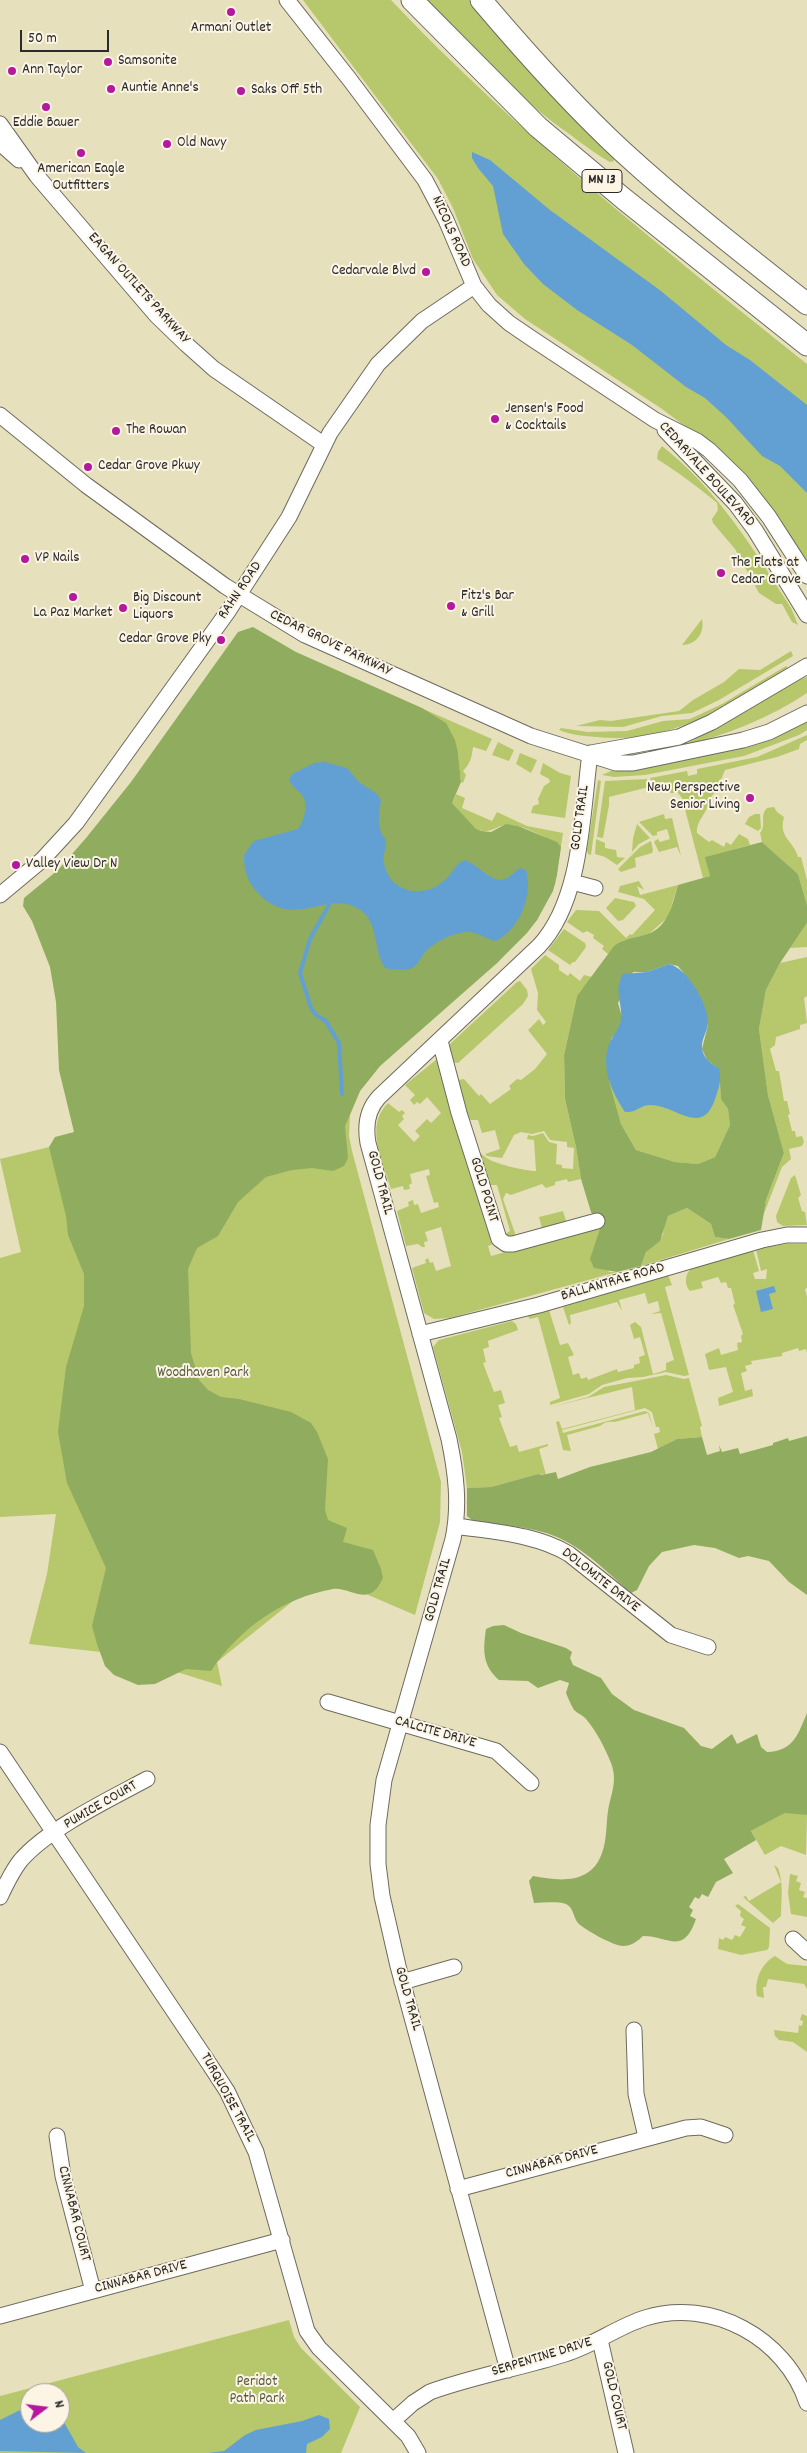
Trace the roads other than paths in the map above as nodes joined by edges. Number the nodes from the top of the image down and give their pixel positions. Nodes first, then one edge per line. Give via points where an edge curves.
1 (287, 0) edge
2 (412, 0) edge
3 (481, 0) edge
4 (0, 124) edge
5 (0, 143) edge
6 (37, 176) junction
7 (474, 286) junction
8 (807, 304) edge
9 (807, 345) edge
10 (0, 416) edge
11 (655, 420) junction
12 (323, 444) junction
13 (807, 576) edge
14 (239, 596) junction
15 (807, 615) edge
16 (807, 666) edge
17 (807, 713) edge
18 (590, 754) junction
19 (572, 882) junction
20 (595, 888) dead end
21 (1, 893) edge
22 (440, 1041) junction
23 (598, 1221) dead end
24 (807, 1235) edge
25 (420, 1334) junction
26 (456, 1526) junction
27 (708, 1647) dead end
28 (328, 1702) dead end
29 (400, 1723) junction
30 (0, 1752) edge
31 (148, 1779) dead end
32 (531, 1782) dead end
33 (54, 1833) junction
34 (0, 1897) edge
35 (793, 1939) dead end
36 (807, 1952) edge
37 (454, 1967) dead end
38 (402, 1982) junction
39 (634, 2030) dead end
40 (725, 2135) dead end
41 (57, 2136) dead end
42 (646, 2137) junction
43 (458, 2189) junction
44 (282, 2240) junction
45 (93, 2291) junction
46 (0, 2316) edge
47 (600, 2340) junction
48 (508, 2370) junction
49 (807, 2403) edge
50 (394, 2420) junction
51 (418, 2453) edge
52 (626, 2453) edge

1 - 7 street, NICOLS ROAD via 425,180
2 - 9 highway, MN 13 via 538,127
3 - 8 highway, MN 13 via 553,82 623,152 694,214
4 - 6 street, EAGAN OUTLETS PARKWAY
5 - 6 street, EAGAN OUTLETS PARKWAY
6 - 12 street, EAGAN OUTLETS PARKWAY via 157,316 186,344 214,369
7 - 11 street, NICOLS ROAD via 509,323
7 - 12 street, RAHN ROAD via 431,314 386,354
10 - 14 street, CEDAR GROVE PARKWAY via 86,485
11 - 13 street, CEDARVALE BOULEVARD via 697,441 740,480 770,517
11 - 15 street, CEDARVALE BOULEVARD via 735,503
12 - 14 street, RAHN ROAD via 289,517
14 - 18 street, CEDAR GROVE PARKWAY via 340,652 531,736
14 - 21 street, RAHN ROAD via 76,823 42,860
16 - 18 street, CEDAR GROVE PARKWAY via 712,722 679,736
17 - 18 street, CEDAR GROVE PARKWAY via 769,732 656,760 624,764
18 - 19 street, GOLD TRAIL
19 - 20 street
19 - 22 street, GOLD TRAIL via 563,912 546,938
22 - 23 street, GOLD POINT via 499,1239 513,1244
22 - 25 street, GOLD TRAIL via 374,1102 366,1127
24 - 25 street, BALLANTRAE ROAD via 762,1240 539,1305
25 - 26 street, GOLD TRAIL via 456,1473
26 - 27 street, DOLOMITE DRIVE via 552,1544 671,1635
26 - 29 street, GOLD TRAIL
28 - 29 street, CALCITE DRIVE
29 - 32 street, CALCITE DRIVE via 496,1751
29 - 38 street, GOLD TRAIL via 382,1795 378,1844 382,1896
30 - 33 street, TURQUOISE TRAIL
31 - 33 street, PUMICE COURT
33 - 34 street, PUMICE COURT via 22,1860
33 - 44 street, TURQUOISE TRAIL via 227,2091 256,2152
35 - 36 street
37 - 38 street
38 - 43 street, GOLD TRAIL
39 - 42 street via 636,2094
40 - 42 street, CINNABAR DRIVE via 693,2127
41 - 45 street, CINNABAR COURT via 63,2176
42 - 43 street, CINNABAR DRIVE
43 - 48 street, GOLD TRAIL
44 - 45 street, CINNABAR DRIVE
44 - 50 street, TURQUOISE TRAIL via 301,2314 311,2339
45 - 46 street, CINNABAR DRIVE
47 - 48 street, SERPENTINE DRIVE
47 - 49 street, SERPENTINE DRIVE via 656,2315 692,2313 718,2317 745,2330 773,2350 795,2377
47 - 52 street, GOLD COURT
48 - 50 street, SERPENTINE DRIVE via 430,2392 413,2402
50 - 51 street, TURQUOISE TRAIL

